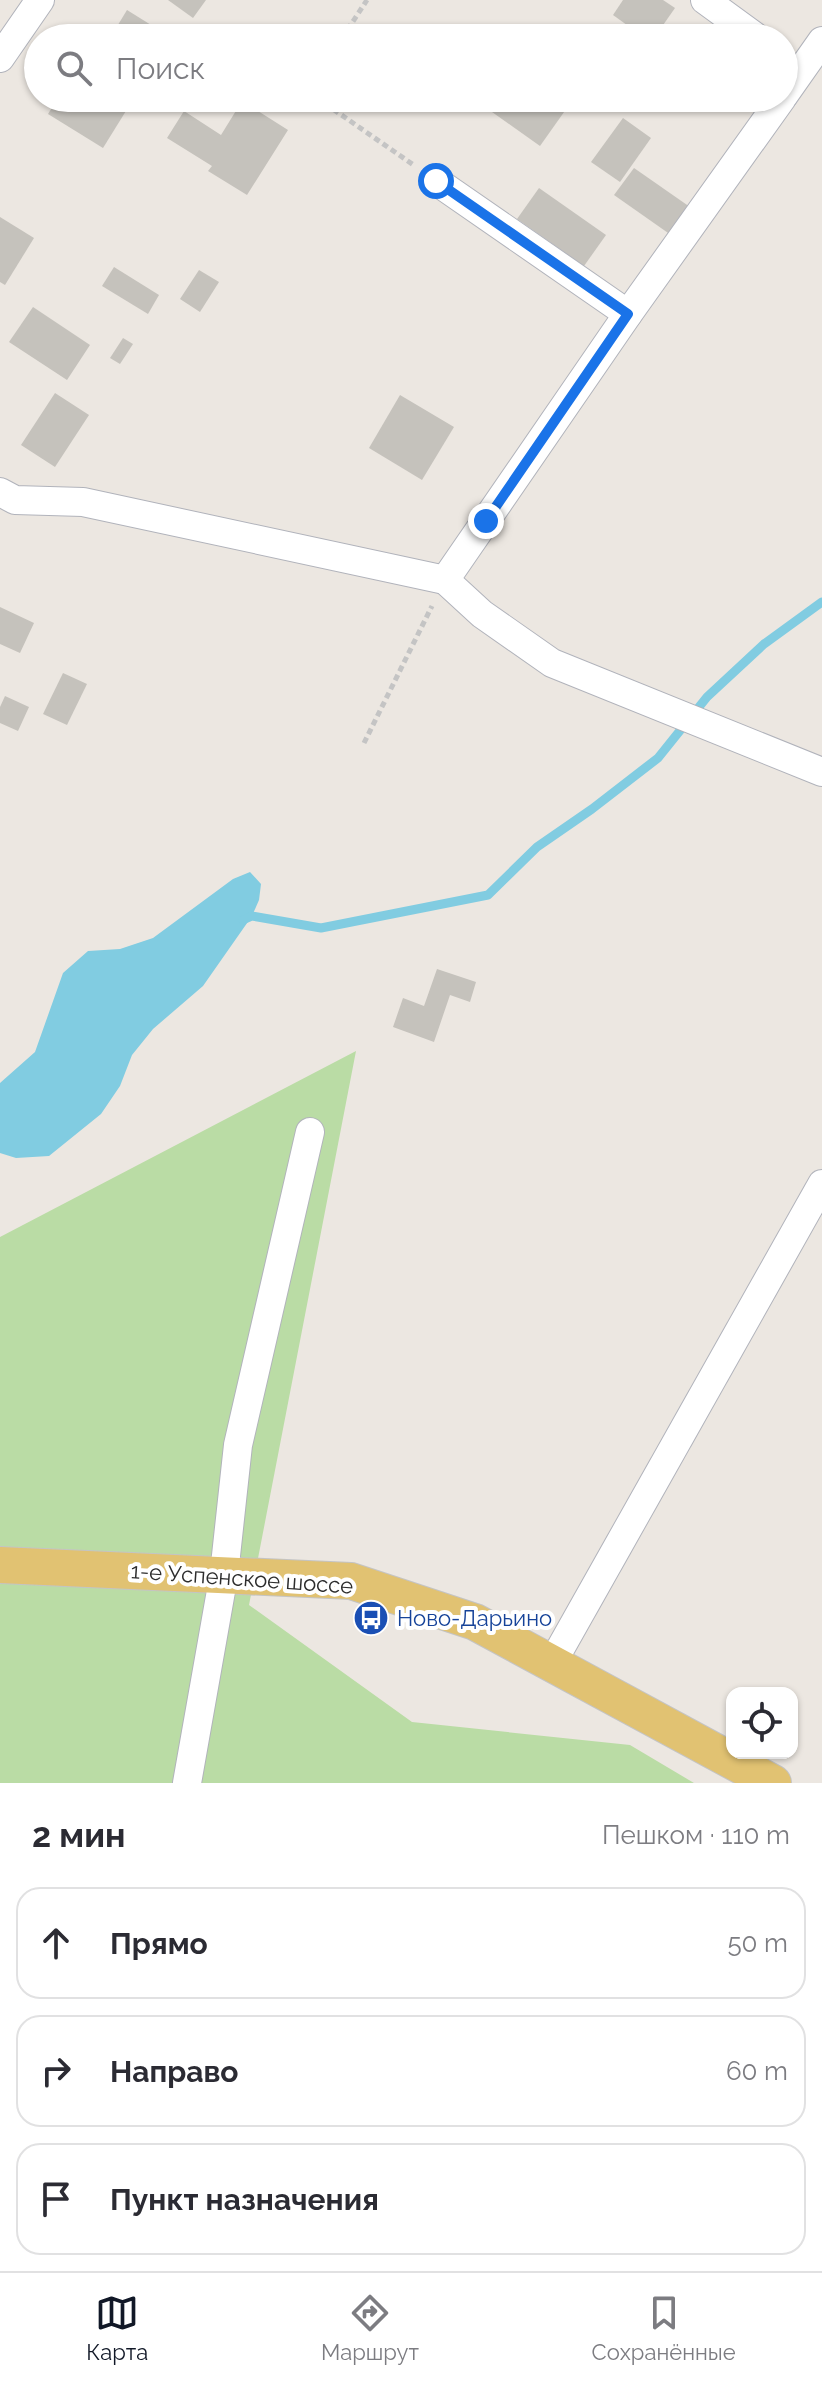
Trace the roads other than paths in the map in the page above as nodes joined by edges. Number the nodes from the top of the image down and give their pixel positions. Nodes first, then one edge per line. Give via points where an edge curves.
1 (40, 0) edge
2 (705, 0) edge
3 (738, 24) edge
4 (822, 41) edge
5 (0, 58) edge
6 (798, 70) edge
7 (767, 112) edge
8 (436, 181) road end
9 (628, 314) junction
10 (0, 492) edge
11 (445, 580) junction
12 (822, 772) edge
13 (310, 1132) dead end
14 (822, 1184) edge
15 (0, 1565) edge
16 (224, 1574) junction
17 (551, 1665) junction
18 (187, 1783) edge
19 (773, 1783) edge

1 - 5 street
2 - 3 street
4 - 6 street
7 - 9 street
8 - 9 street
9 - 11 street
10 - 11 street via 15,500 83,502
11 - 12 street via 482,614 552,663
13 - 16 street via 238,1445
14 - 17 street
15 - 16 main road, 1-е Успенское шоссе
16 - 17 main road, 1-е Успенское шоссе via 351,1581 475,1622
16 - 18 street
17 - 19 main road, 1-е Успенское шоссе

